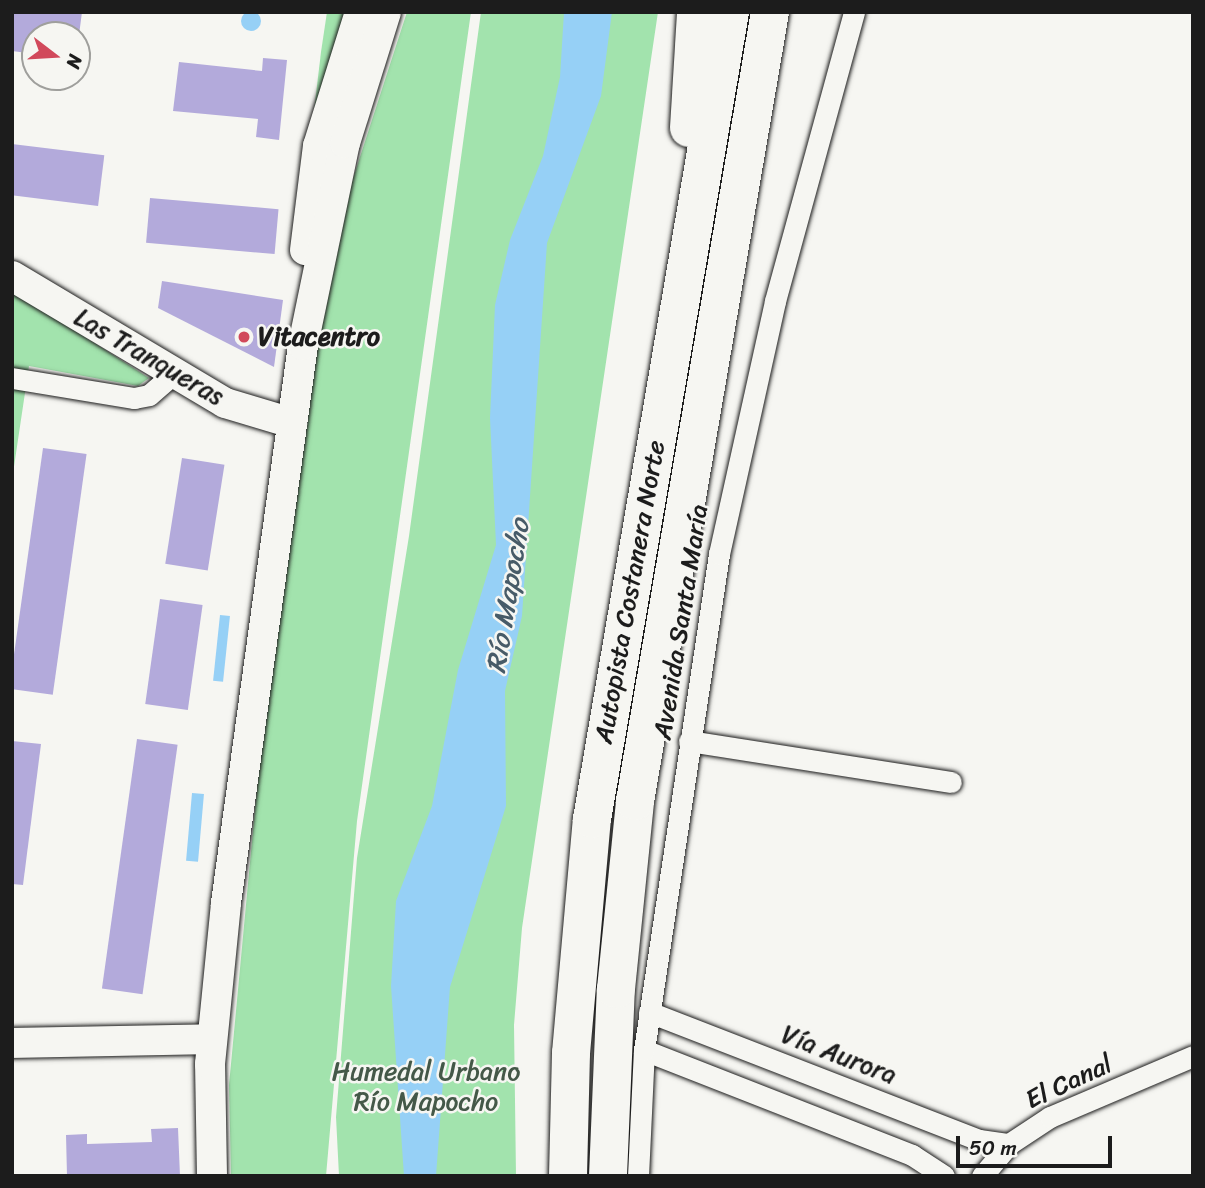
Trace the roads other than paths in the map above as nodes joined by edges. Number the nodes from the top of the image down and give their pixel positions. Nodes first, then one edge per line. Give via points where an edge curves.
1 (360, 12) edge
2 (386, 12) edge
3 (696, 12) edge
4 (730, 12) edge
5 (770, 12) edge
6 (844, 12) edge
7 (854, 12) edge
8 (833, 87) junction
9 (690, 249) junction
10 (12, 276) edge
11 (306, 326) junction
12 (174, 373) junction
13 (12, 378) edge
14 (292, 423) junction
15 (689, 741) junction
16 (951, 782) dead end
17 (649, 1012) junction
18 (212, 1039) junction
19 (12, 1043) edge
20 (644, 1049) junction
21 (1193, 1056) edge
22 (1009, 1144) junction
23 (212, 1176) edge
24 (568, 1176) edge
25 (608, 1176) edge
26 (638, 1176) edge
27 (944, 1176) edge
28 (982, 1176) edge

1 - 11 street via 316,156 301,282
2 - 11 street via 345,143
3 - 9 highway
4 - 9 highway, Autopista Costanera Norte
5 - 25 highway, Autopista Costanera Norte via 635,801 616,989
6 - 8 street, Avenida Santa María
7 - 8 street, Avenida Santa María
8 - 15 street, Avenida Santa María via 749,406
9 - 24 highway, Autopista Costanera Norte via 592,819 570,1053
10 - 12 street, Las Tranqueras
11 - 14 street
12 - 13 street via 149,395 134,398
12 - 14 street, Las Tranqueras via 225,403
14 - 18 street
15 - 16 street
15 - 17 street, Avenida Santa María
17 - 20 street, Avenida Santa María
17 - 22 street, Vía Aurora via 979,1140
18 - 19 street
18 - 23 street
20 - 26 street, Avenida Santa María
20 - 27 street via 912,1155
21 - 22 street, El Canal via 1069,1108
22 - 28 street, El Canal

